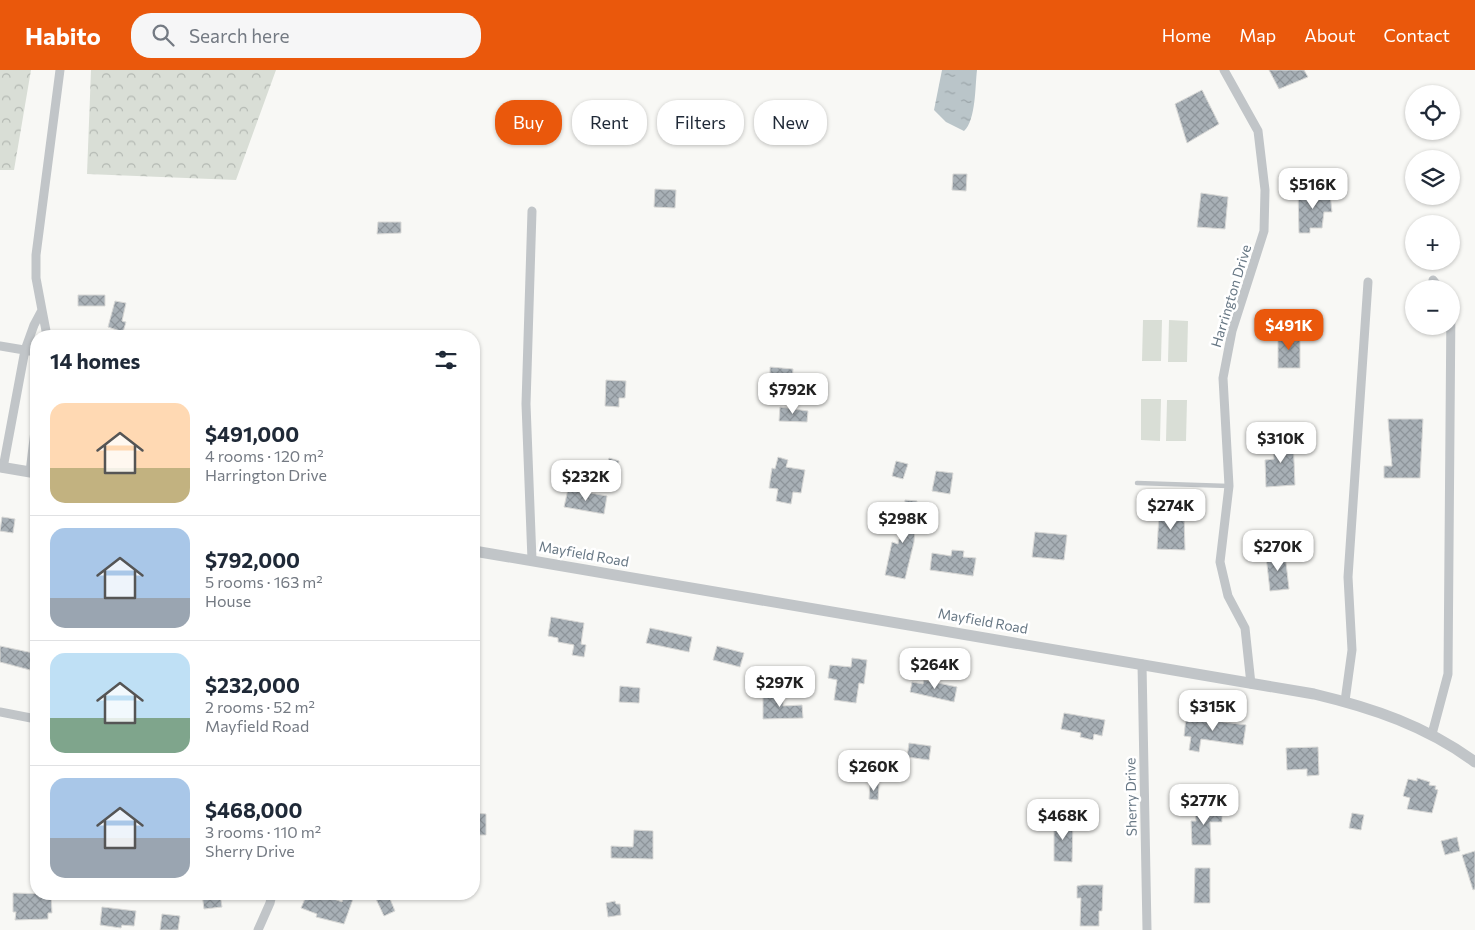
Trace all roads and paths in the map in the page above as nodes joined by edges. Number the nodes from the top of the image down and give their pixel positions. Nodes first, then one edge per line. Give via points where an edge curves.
1 (60, 70) edge
2 (1224, 70) edge
3 (532, 211) dead end
4 (1368, 282) dead end
5 (42, 310) junction
6 (32, 330) edge
7 (46, 330) edge
8 (1451, 335) edge
9 (30, 336) edge
10 (0, 346) edge
11 (25, 350) junction
12 (30, 351) edge
13 (1, 467) edge
14 (30, 472) edge
15 (1137, 482) dead end
16 (1230, 486) junction
17 (480, 552) edge
18 (532, 560) junction
19 (1142, 664) junction
20 (1251, 684) junction
21 (1344, 701) junction
22 (0, 712) edge
23 (30, 718) edge
24 (1432, 734) junction
25 (1475, 762) edge
26 (271, 900) edge
27 (258, 930) edge
28 (1147, 930) edge

1 - 5 street via 36,255
2 - 16 street, Harrington Drive via 1258,131 1266,190 1264,231 1232,331 1222,378
3 - 18 street via 526,404
4 - 21 street via 1348,577 1352,650
5 - 6 street
5 - 7 street
8 - 24 street via 1448,674
9 - 11 street
10 - 11 street
11 - 12 street
11 - 13 street
13 - 14 street
15 - 16 lane
16 - 20 street, Harrington Drive via 1220,562 1228,596 1245,628
17 - 18 street, Mayfield Road
18 - 19 street, Mayfield Road
19 - 20 street, Mayfield Road
19 - 28 street, Sherry Drive
20 - 21 street, Mayfield Road
21 - 24 street, Mayfield Road via 1374,709
22 - 23 street
24 - 25 street, Mayfield Road
26 - 27 street

